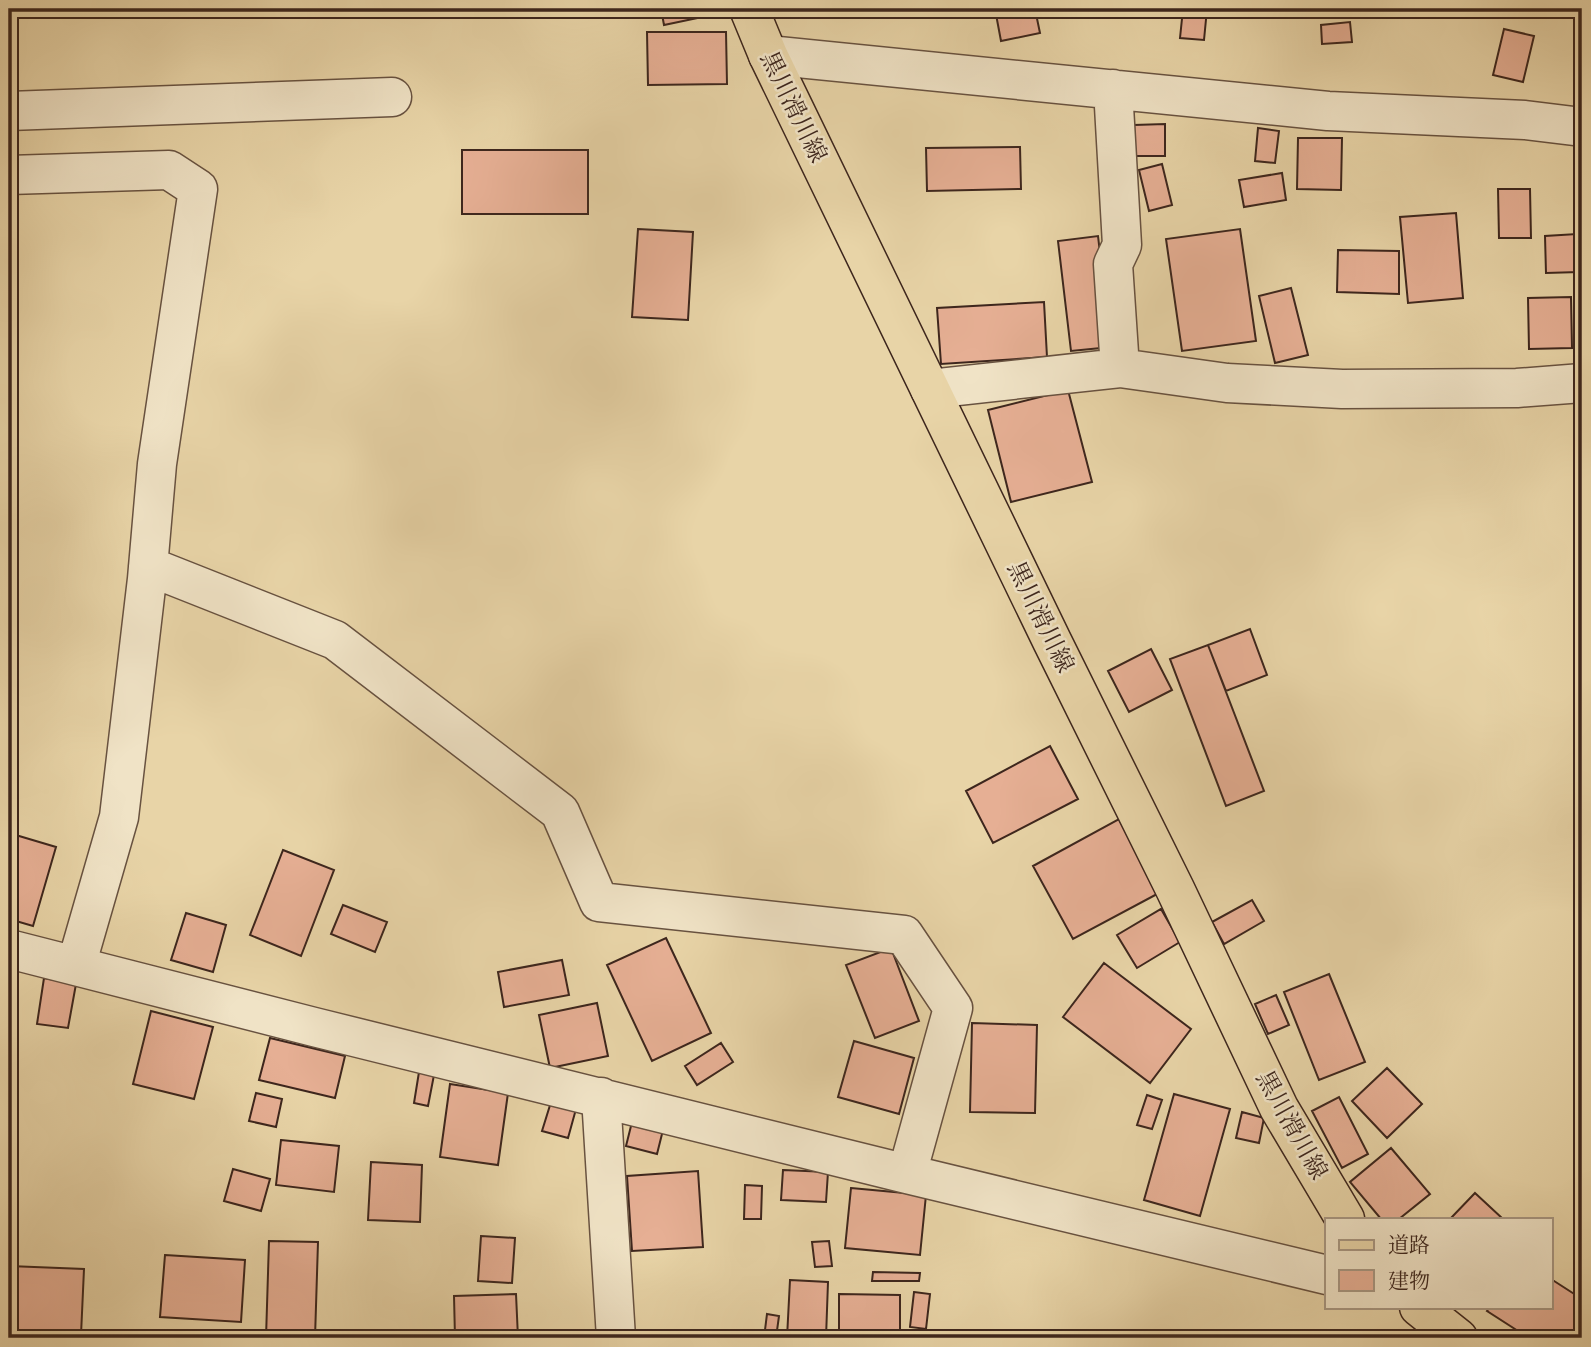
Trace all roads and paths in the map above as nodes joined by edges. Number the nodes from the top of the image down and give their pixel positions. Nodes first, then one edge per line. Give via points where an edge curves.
1 (749, 9) edge
2 (768, 55) junction
3 (1113, 89) junction
4 (392, 97) dead end
5 (9, 111) edge
6 (1582, 127) edge
7 (9, 175) edge
8 (1120, 369) junction
9 (1582, 383) edge
10 (930, 389) junction
11 (148, 566) junction
12 (9, 949) edge
13 (76, 966) junction
14 (601, 1097) junction
15 (907, 1174) junction
16 (1344, 1218) edge
17 (1325, 1275) edge
18 (1420, 1308) edge
19 (616, 1338) edge
20 (1458, 1338) edge

1 - 2 main road, 黒川滑川線
2 - 3 street
2 - 10 main road, 黒川滑川線
3 - 6 street via 1328,111
3 - 8 street via 1122,245 1113,264
4 - 5 street
7 - 11 street via 169,170 198,189
8 - 9 street via 1227,383 1342,389
8 - 10 street
10 - 16 main road, 黒川滑川線 via 1279,1108
11 - 13 street via 119,817
11 - 15 street via 335,640 560,812 599,902 904,935 953,1008
12 - 13 street
13 - 14 street
14 - 15 street
14 - 19 street
15 - 17 street
18 - 20 main road

